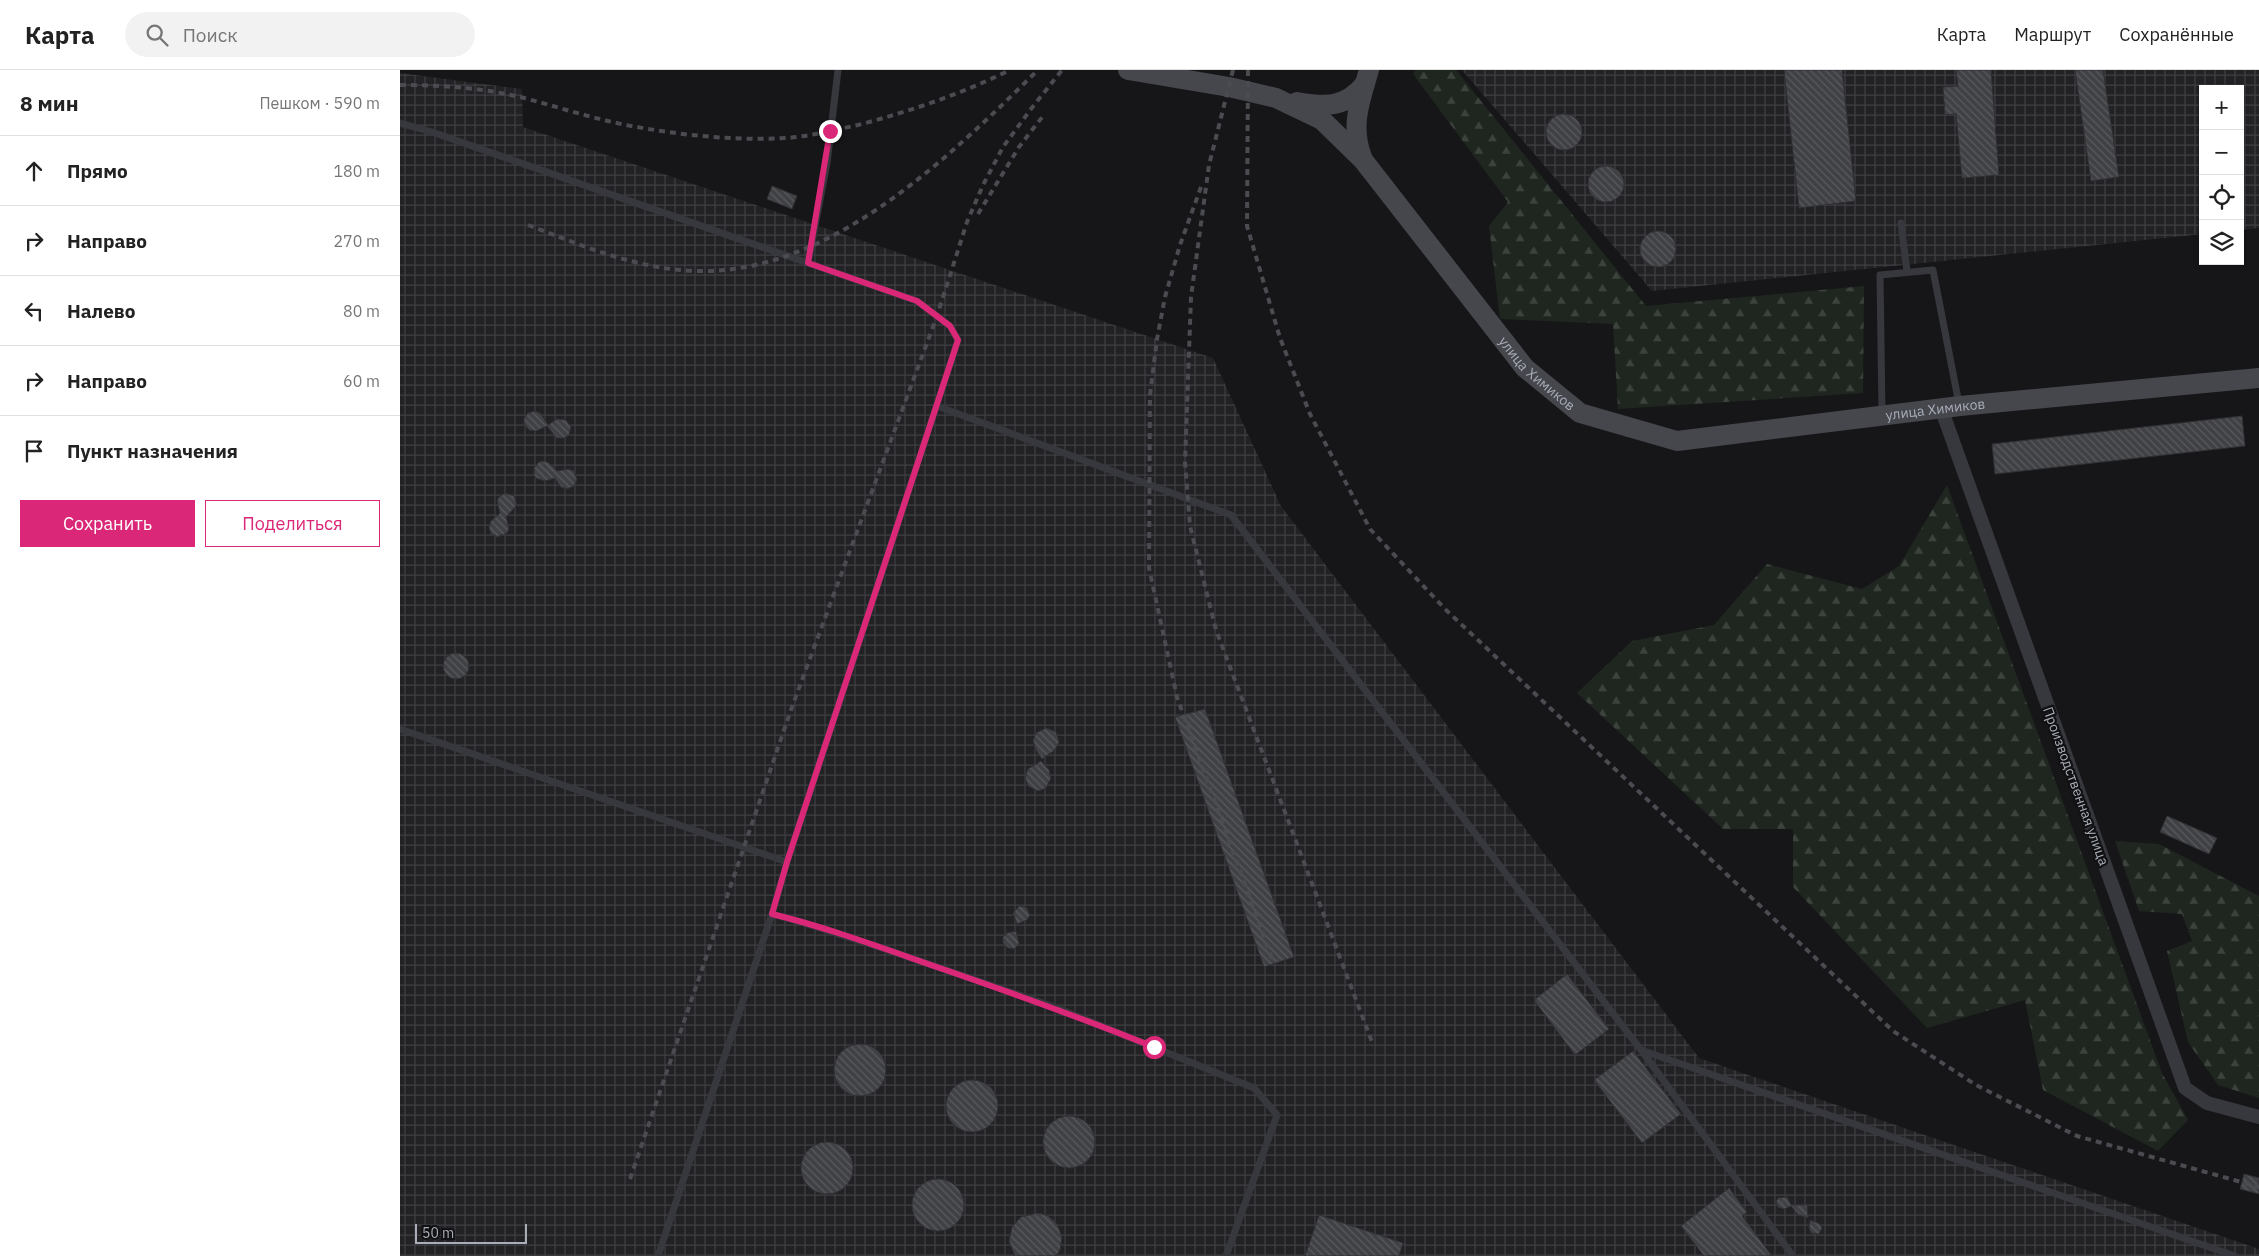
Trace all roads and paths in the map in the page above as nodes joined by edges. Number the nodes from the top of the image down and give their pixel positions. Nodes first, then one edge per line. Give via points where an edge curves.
1 (838, 70) edge
2 (1128, 70) edge
3 (1367, 77) edge
4 (1276, 98) junction
5 (400, 123) edge
6 (1363, 160) junction
7 (1901, 222) dead end
8 (808, 263) junction
9 (1908, 272) junction
10 (2259, 378) edge
11 (937, 406) junction
12 (1950, 407) junction
13 (1882, 416) junction
14 (400, 729) edge
15 (787, 862) junction
16 (772, 914) junction
17 (1641, 1050) junction
18 (2259, 1117) edge
19 (658, 1256) edge
20 (1226, 1256) edge
21 (1793, 1256) edge
22 (2235, 1256) edge

1 - 8 lane via 827,163
2 - 4 street, улица Химиков
3 - 4 street via 1356,94 1332,105
3 - 6 street via 1355,132
4 - 6 street, улица Химиков via 1322,120
5 - 8 lane
6 - 13 street, улица Химиков via 1524,368 1580,413 1676,441
7 - 9 lane
8 - 11 lane via 917,301 950,326 958,340
9 - 12 lane via 1933,270
9 - 13 lane via 1880,275
10 - 12 street, улица Химиков
11 - 15 lane
11 - 17 lane via 1231,514
12 - 13 street, улица Химиков
12 - 18 street, Производственная улица via 2185,1088 2207,1103
14 - 15 lane
15 - 16 lane
16 - 19 lane
16 - 20 lane via 1057,1008 1254,1088 1276,1115
17 - 21 lane
17 - 22 lane

